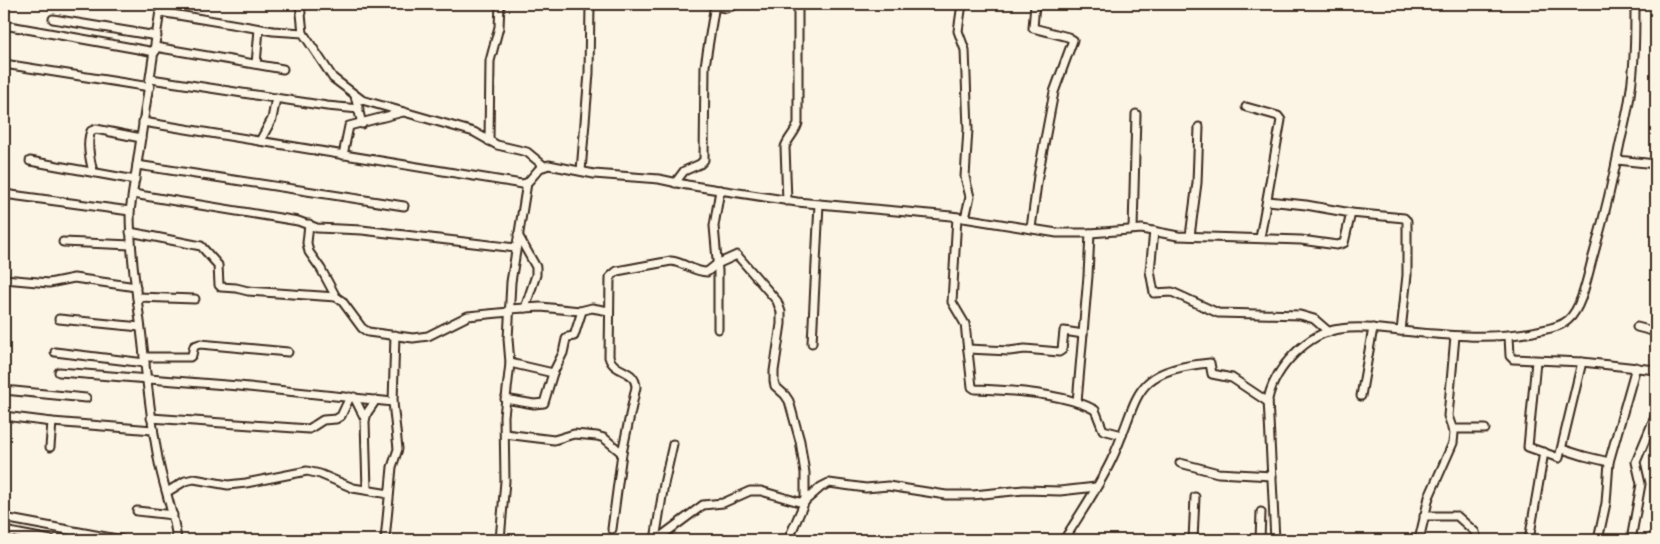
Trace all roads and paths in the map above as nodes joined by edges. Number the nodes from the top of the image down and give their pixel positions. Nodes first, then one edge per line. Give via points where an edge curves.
1 (161, 4) edge
2 (300, 4) edge
3 (500, 4) edge
4 (590, 4) edge
5 (738, 4) edge
6 (798, 4) edge
7 (962, 4) edge
8 (1035, 4) edge
9 (1635, 4) edge
10 (715, 5) edge
11 (160, 12) junction
12 (53, 19) dead end
13 (4, 25) edge
14 (259, 29) junction
15 (302, 33) junction
16 (157, 36) junction
17 (155, 49) junction
18 (4, 64) edge
19 (256, 64) junction
20 (283, 69) dead end
21 (150, 83) junction
22 (355, 96) junction
23 (276, 98) junction
24 (1246, 106) dead end
25 (358, 109) junction
26 (404, 112) junction
27 (1136, 114) dead end
28 (143, 122) junction
29 (362, 124) junction
30 (1199, 127) dead end
31 (141, 138) junction
32 (260, 141) junction
33 (489, 141) junction
34 (343, 155) junction
35 (1617, 160) junction
36 (30, 161) dead end
37 (1656, 164) edge
38 (137, 165) junction
39 (544, 166) junction
40 (581, 171) junction
41 (93, 172) junction
42 (135, 180) junction
43 (527, 183) junction
44 (675, 183) junction
45 (720, 190) junction
46 (4, 194) edge
47 (133, 194) junction
48 (786, 200) junction
49 (1268, 200) junction
50 (819, 204) junction
51 (404, 206) dead end
52 (130, 211) junction
53 (1351, 213) junction
54 (957, 217) junction
55 (965, 218) junction
56 (308, 224) junction
57 (1031, 228) junction
58 (1133, 229) junction
59 (1154, 231) junction
60 (130, 232) junction
61 (1090, 233) junction
62 (518, 234) junction
63 (1190, 236) junction
64 (1260, 238) junction
65 (63, 242) dead end
66 (131, 244) junction
67 (516, 248) junction
68 (717, 264) junction
69 (4, 279) edge
70 (136, 287) junction
71 (137, 297) junction
72 (336, 298) junction
73 (195, 299) dead end
74 (525, 308) junction
75 (509, 311) junction
76 (582, 311) junction
77 (609, 311) junction
78 (59, 319) dead end
79 (140, 326) junction
80 (1637, 327) dead end
81 (1373, 328) junction
82 (718, 329) dead end
83 (1401, 331) junction
84 (1329, 332) junction
85 (1656, 332) edge
86 (1083, 334) junction
87 (395, 336) junction
88 (1455, 336) junction
89 (1509, 336) junction
90 (812, 343) dead end
91 (968, 349) junction
92 (55, 352) dead end
93 (288, 352) dead end
94 (144, 360) junction
95 (1536, 361) junction
96 (1582, 362) junction
97 (510, 363) junction
98 (1636, 367) junction
99 (1656, 370) edge
100 (59, 372) dead end
101 (553, 373) junction
102 (146, 380) junction
103 (4, 390) edge
104 (1362, 396) dead end
105 (352, 397) junction
106 (86, 398) dead end
107 (505, 399) junction
108 (376, 400) junction
109 (393, 402) junction
110 (1077, 402) junction
111 (1268, 402) junction
112 (1656, 414) edge
113 (4, 416) edge
114 (151, 418) junction
115 (366, 418) junction
116 (52, 422) junction
117 (1452, 429) junction
118 (1484, 429) dead end
119 (153, 430) junction
120 (505, 434) junction
121 (1122, 435) junction
122 (673, 444) dead end
123 (50, 447) dead end
124 (1562, 448) junction
125 (1544, 452) junction
126 (622, 453) junction
127 (1609, 462) junction
128 (1180, 464) dead end
129 (1272, 476) junction
130 (1096, 487) junction
131 (367, 490) junction
132 (167, 492) junction
133 (389, 494) junction
134 (1195, 497) dead end
135 (804, 500) junction
136 (137, 511) dead end
137 (1261, 512) dead end
138 (173, 515) junction
139 (1424, 516) junction
140 (4, 518) edge
141 (612, 529) dead end
142 (4, 532) edge
143 (502, 538) edge
144 (51, 540) edge
145 (122, 540) edge
146 (178, 540) edge
147 (385, 540) edge
148 (656, 540) edge
149 (788, 540) edge
150 (1064, 540) edge
151 (1193, 540) edge
152 (1260, 540) edge
153 (1275, 540) edge
154 (1419, 540) edge
155 (1477, 540) edge
156 (1529, 540) edge
157 (1598, 540) edge
158 (1631, 540) edge

1 - 11 street
2 - 15 street
3 - 33 street via 499,26 490,61
4 - 40 street via 590,73
5 - 10 street via 728,7
6 - 48 street via 798,123 785,147
7 - 55 street via 958,33 965,50 968,129 965,177 970,197
8 - 57 street via 1033,28 1073,40 1054,92
9 - 35 street via 1633,73
10 - 44 street via 705,66 704,160 684,170
11 - 14 street
11 - 16 street
12 - 16 street
13 - 17 street
14 - 15 street
14 - 19 street
15 - 22 street via 333,78
16 - 17 street
17 - 19 street
17 - 21 street
18 - 21 street
19 - 20 street
21 - 23 street
21 - 28 street
22 - 25 street
22 - 26 street
23 - 25 street
23 - 32 street via 270,125
24 - 49 street via 1278,116 1281,120
25 - 29 street
26 - 29 street
26 - 33 street via 468,130
27 - 58 street
28 - 31 street
28 - 32 street
29 - 34 street via 348,128
30 - 63 street via 1197,183
31 - 38 street
31 - 41 street via 96,129 91,131 89,143
32 - 34 street
33 - 39 street via 527,152
34 - 43 street
35 - 37 street
35 - 89 street via 1576,311 1563,324
36 - 41 street
38 - 42 street
38 - 51 street
39 - 40 street
39 - 43 street
40 - 44 street
41 - 42 street
42 - 47 street
43 - 62 street
44 - 45 street
45 - 48 street
45 - 68 street via 714,226
46 - 52 street
47 - 52 street
47 - 56 street
48 - 50 street
49 - 53 street
49 - 64 street
50 - 54 street
50 - 90 street
52 - 60 street
53 - 64 street via 1342,244
53 - 83 street via 1406,220 1407,275
54 - 55 street
54 - 91 street via 952,302 965,324
55 - 57 street
56 - 67 street via 317,228 362,230
56 - 72 street via 309,252
57 - 61 street via 1057,233
58 - 59 street
58 - 61 street
59 - 63 street
59 - 84 street via 1150,272 1154,292 1172,292 1218,314 1300,315 1314,319
60 - 66 street
60 - 72 street via 201,246 218,265 221,288
61 - 86 street
62 - 67 street
62 - 74 street via 536,267
63 - 64 street
65 - 66 street
66 - 70 street
67 - 75 street
68 - 77 street via 706,272 698,272 671,260 616,271 610,277
68 - 82 street
68 - 135 street via 739,256 780,307 774,381 787,397 800,440 805,474
69 - 70 street via 49,283 74,278
70 - 71 street
71 - 73 street
71 - 79 street
72 - 87 street via 365,330
74 - 75 street
74 - 76 street
75 - 87 street via 468,316 423,337
75 - 97 street
76 - 77 street via 592,308
76 - 101 street via 574,336 566,339
77 - 126 street via 610,361 633,376 636,382
78 - 79 street
79 - 94 street
80 - 85 street
81 - 83 street
81 - 84 street
81 - 104 street
83 - 88 street
84 - 111 street via 1314,338 1285,365 1271,388
86 - 91 street via 1064,331 1059,352
86 - 110 street
87 - 109 street
88 - 89 street
88 - 117 street via 1448,416
89 - 95 street via 1511,359
91 - 110 street via 973,388
92 - 94 street
93 - 94 street via 200,344 194,346 190,357
94 - 102 street
95 - 96 street
95 - 125 street via 1528,447
96 - 98 street
96 - 124 street
97 - 101 street
97 - 107 street
98 - 99 street
98 - 127 street
100 - 102 street
101 - 107 street via 543,404
102 - 105 street
102 - 114 street
103 - 106 street
105 - 108 street
105 - 114 street via 341,416 323,420 309,428
105 - 115 street
107 - 120 street
108 - 109 street
108 - 115 street
109 - 133 street via 398,449
110 - 121 street via 1095,410 1104,430
111 - 121 street via 1232,378 1212,374 1210,363 1174,368 1160,373 1145,385
111 - 129 street
112 - 158 street via 1636,462 1641,484
113 - 116 street
114 - 119 street
115 - 131 street
116 - 119 street
116 - 123 street
117 - 118 street
117 - 139 street via 1454,443 1431,491
119 - 132 street
120 - 126 street via 554,440 574,434 597,436
120 - 143 street
121 - 130 street via 1111,463
122 - 148 street
124 - 125 street via 1559,458
124 - 127 street
125 - 156 street
126 - 141 street
127 - 157 street via 1606,502
128 - 129 street via 1218,472
129 - 153 street
130 - 135 street via 946,496 888,486 866,488 831,483
130 - 150 street
131 - 132 street via 346,486 307,471 228,485 194,479
131 - 133 street
132 - 138 street
133 - 147 street
134 - 151 street
135 - 148 street via 796,502 761,491 750,492 723,503 703,505
135 - 149 street
136 - 138 street
137 - 152 street
138 - 146 street
139 - 154 street
139 - 155 street via 1457,516 1475,532
140 - 145 street
142 - 144 street

